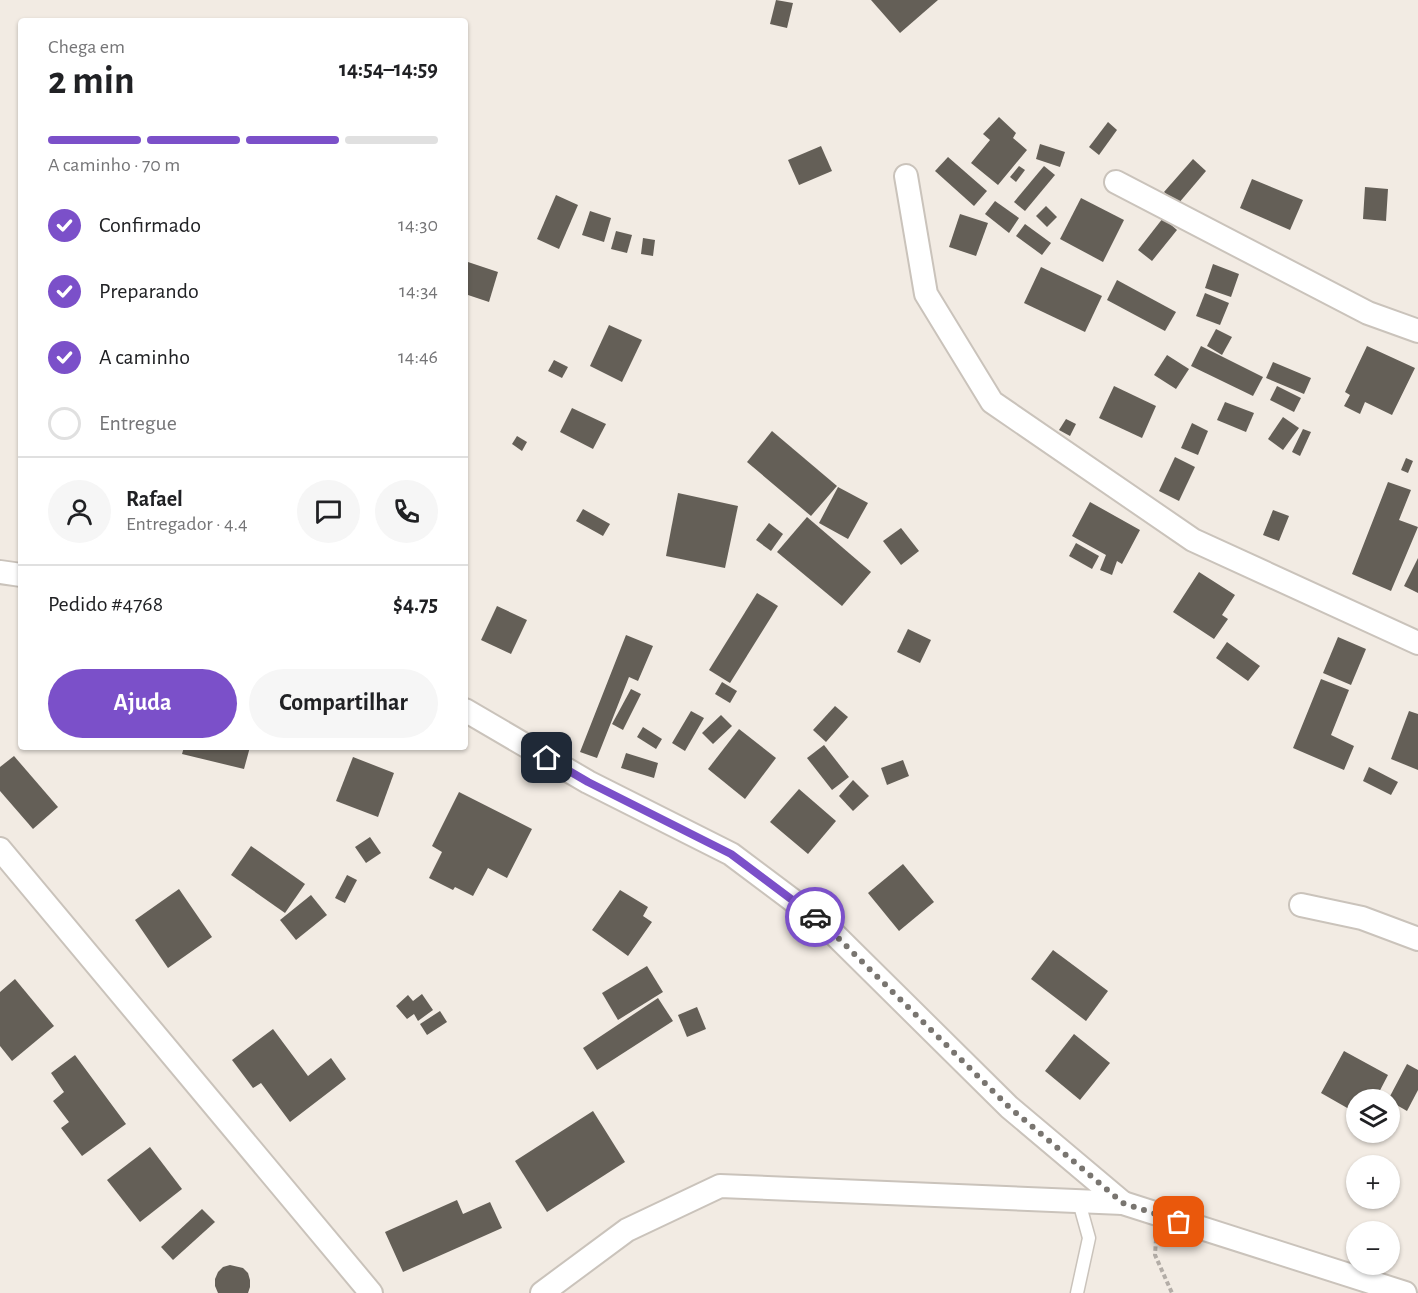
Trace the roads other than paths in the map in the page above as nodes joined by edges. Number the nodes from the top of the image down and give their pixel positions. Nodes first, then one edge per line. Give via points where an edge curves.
1 (906, 177) dead end
2 (1116, 182) dead end
3 (1418, 331) edge
4 (0, 572) edge
5 (18, 575) edge
6 (1418, 643) edge
7 (468, 712) edge
8 (0, 849) edge
9 (1301, 905) dead end
10 (1418, 939) edge
11 (1079, 1202) junction
12 (1123, 1203) junction
13 (371, 1293) edge
14 (542, 1293) edge
15 (1077, 1293) edge
16 (1405, 1293) edge

1 - 6 street via 926,294 992,402 1193,540
2 - 3 street via 1368,312
4 - 5 street
7 - 12 street via 588,782 731,854 823,923 1009,1107
8 - 13 street
9 - 10 street via 1362,918
11 - 12 street
11 - 14 street via 720,1186 627,1230
11 - 15 lane via 1089,1238
12 - 16 street

